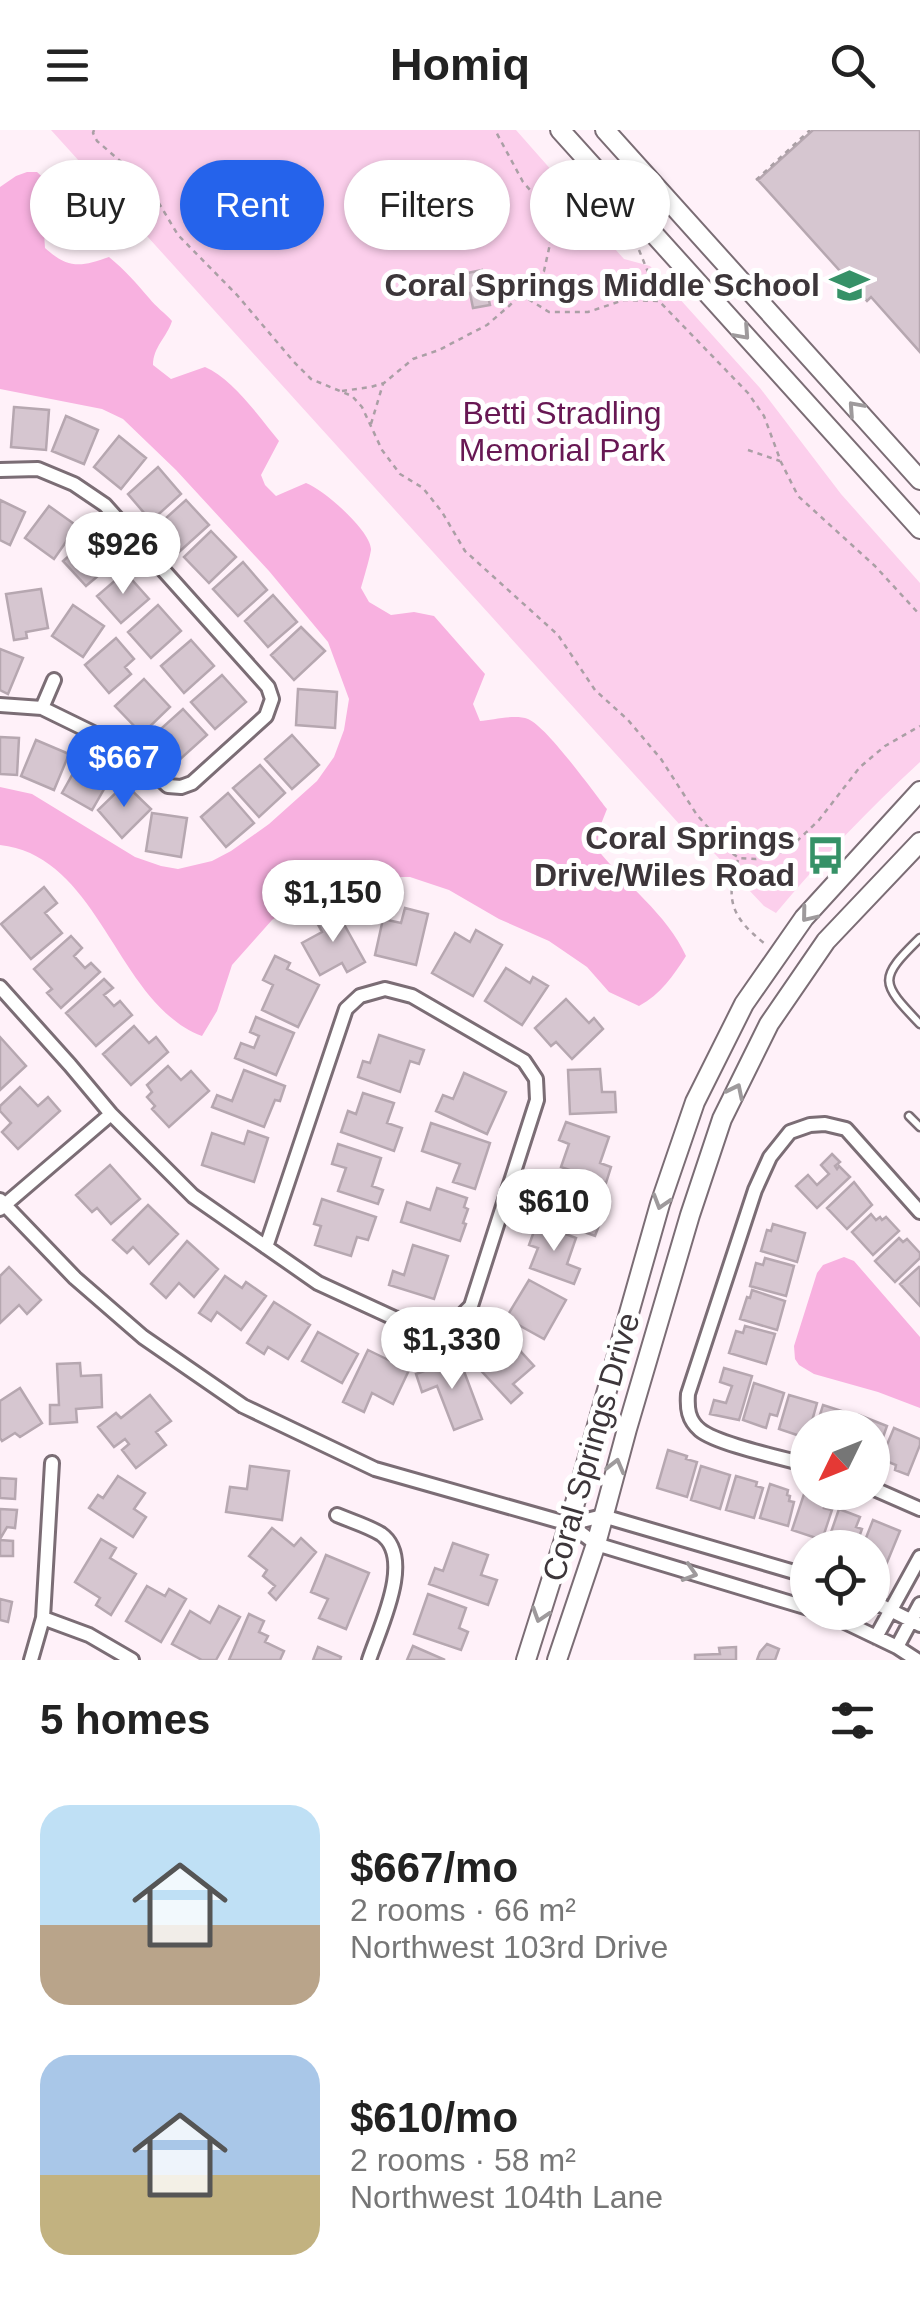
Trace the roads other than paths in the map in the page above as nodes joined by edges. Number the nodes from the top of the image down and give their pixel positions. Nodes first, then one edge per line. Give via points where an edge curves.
1 (560, 130) edge
2 (605, 130) edge
3 (587, 160) edge
4 (632, 160) edge
5 (670, 201) edge
6 (686, 218) junction
7 (670, 225) edge
8 (668, 250) edge
9 (0, 470) edge
10 (920, 480) edge
11 (920, 529) edge
12 (54, 680) dead end
13 (0, 705) edge
14 (42, 708) junction
15 (920, 791) edge
16 (920, 842) edge
17 (920, 938) edge
18 (773, 962) junction
19 (0, 987) edge
20 (793, 989) junction
21 (920, 1024) edge
22 (111, 1114) junction
23 (909, 1116) dead end
24 (920, 1127) edge
25 (1, 1205) edge
26 (920, 1212) edge
27 (266, 1247) junction
28 (790, 1460) edge
29 (52, 1462) dead end
30 (890, 1496) edge
31 (920, 1509) edge
32 (337, 1515) dead end
33 (603, 1516) junction
34 (569, 1524) junction
35 (596, 1544) junction
36 (920, 1557) edge
37 (790, 1571) edge
38 (790, 1603) edge
39 (920, 1604) edge
40 (891, 1609) junction
41 (43, 1618) junction
42 (916, 1622) edge
43 (861, 1630) edge
44 (876, 1637) junction
45 (897, 1647) junction
46 (31, 1660) edge
47 (132, 1660) edge
48 (369, 1660) edge
49 (526, 1660) edge
50 (557, 1660) edge
51 (917, 1660) edge

1 - 3 main road
2 - 4 main road
5 - 6 main road
6 - 7 main road
10 -> 6 main road
8 -> 11 main road
9 - 14 street via 38,469 104,505 268,687 272,700 266,716 181,787 168,786 128,750
12 - 14 street
13 - 14 street
15 -> 18 main road, Coral Springs Drive via 804,918
16 - 20 main road, Coral Springs Drive via 826,941
17 - 21 lane via 895,963 888,986
18 - 20 main road
18 -> 34 main road, Coral Springs Drive via 695,1102
19 - 22 street
33 -> 20 main road, Coral Springs Drive via 722,1119
22 - 25 street
22 - 27 street via 193,1196
23 - 24 lane
25 - 34 street via 143,1337 244,1406 375,1469
26 - 28 street via 846,1129 826,1124 790,1132 770,1157 688,1394 687,1414 700,1431 724,1442
27 - 27 street via 346,1009 360,996 384,989 412,996 524,1060 536,1079 537,1100 471,1306 456,1321 434,1326 394,1318 318,1283
29 - 41 street
30 - 31 street
32 - 48 street via 382,1535 394,1551 396,1574
33 - 34 street
33 - 35 main road, Coral Springs Drive
33 - 37 street
34 - 35 street
34 -> 49 main road, Coral Springs Drive
35 -> 38 street
35 - 50 main road, Coral Springs Drive
36 - 40 street
39 - 42 street
40 - 42 street
40 - 44 street
41 - 46 street
41 - 47 street
42 - 45 street
43 - 44 street
44 - 45 street
45 - 51 street

